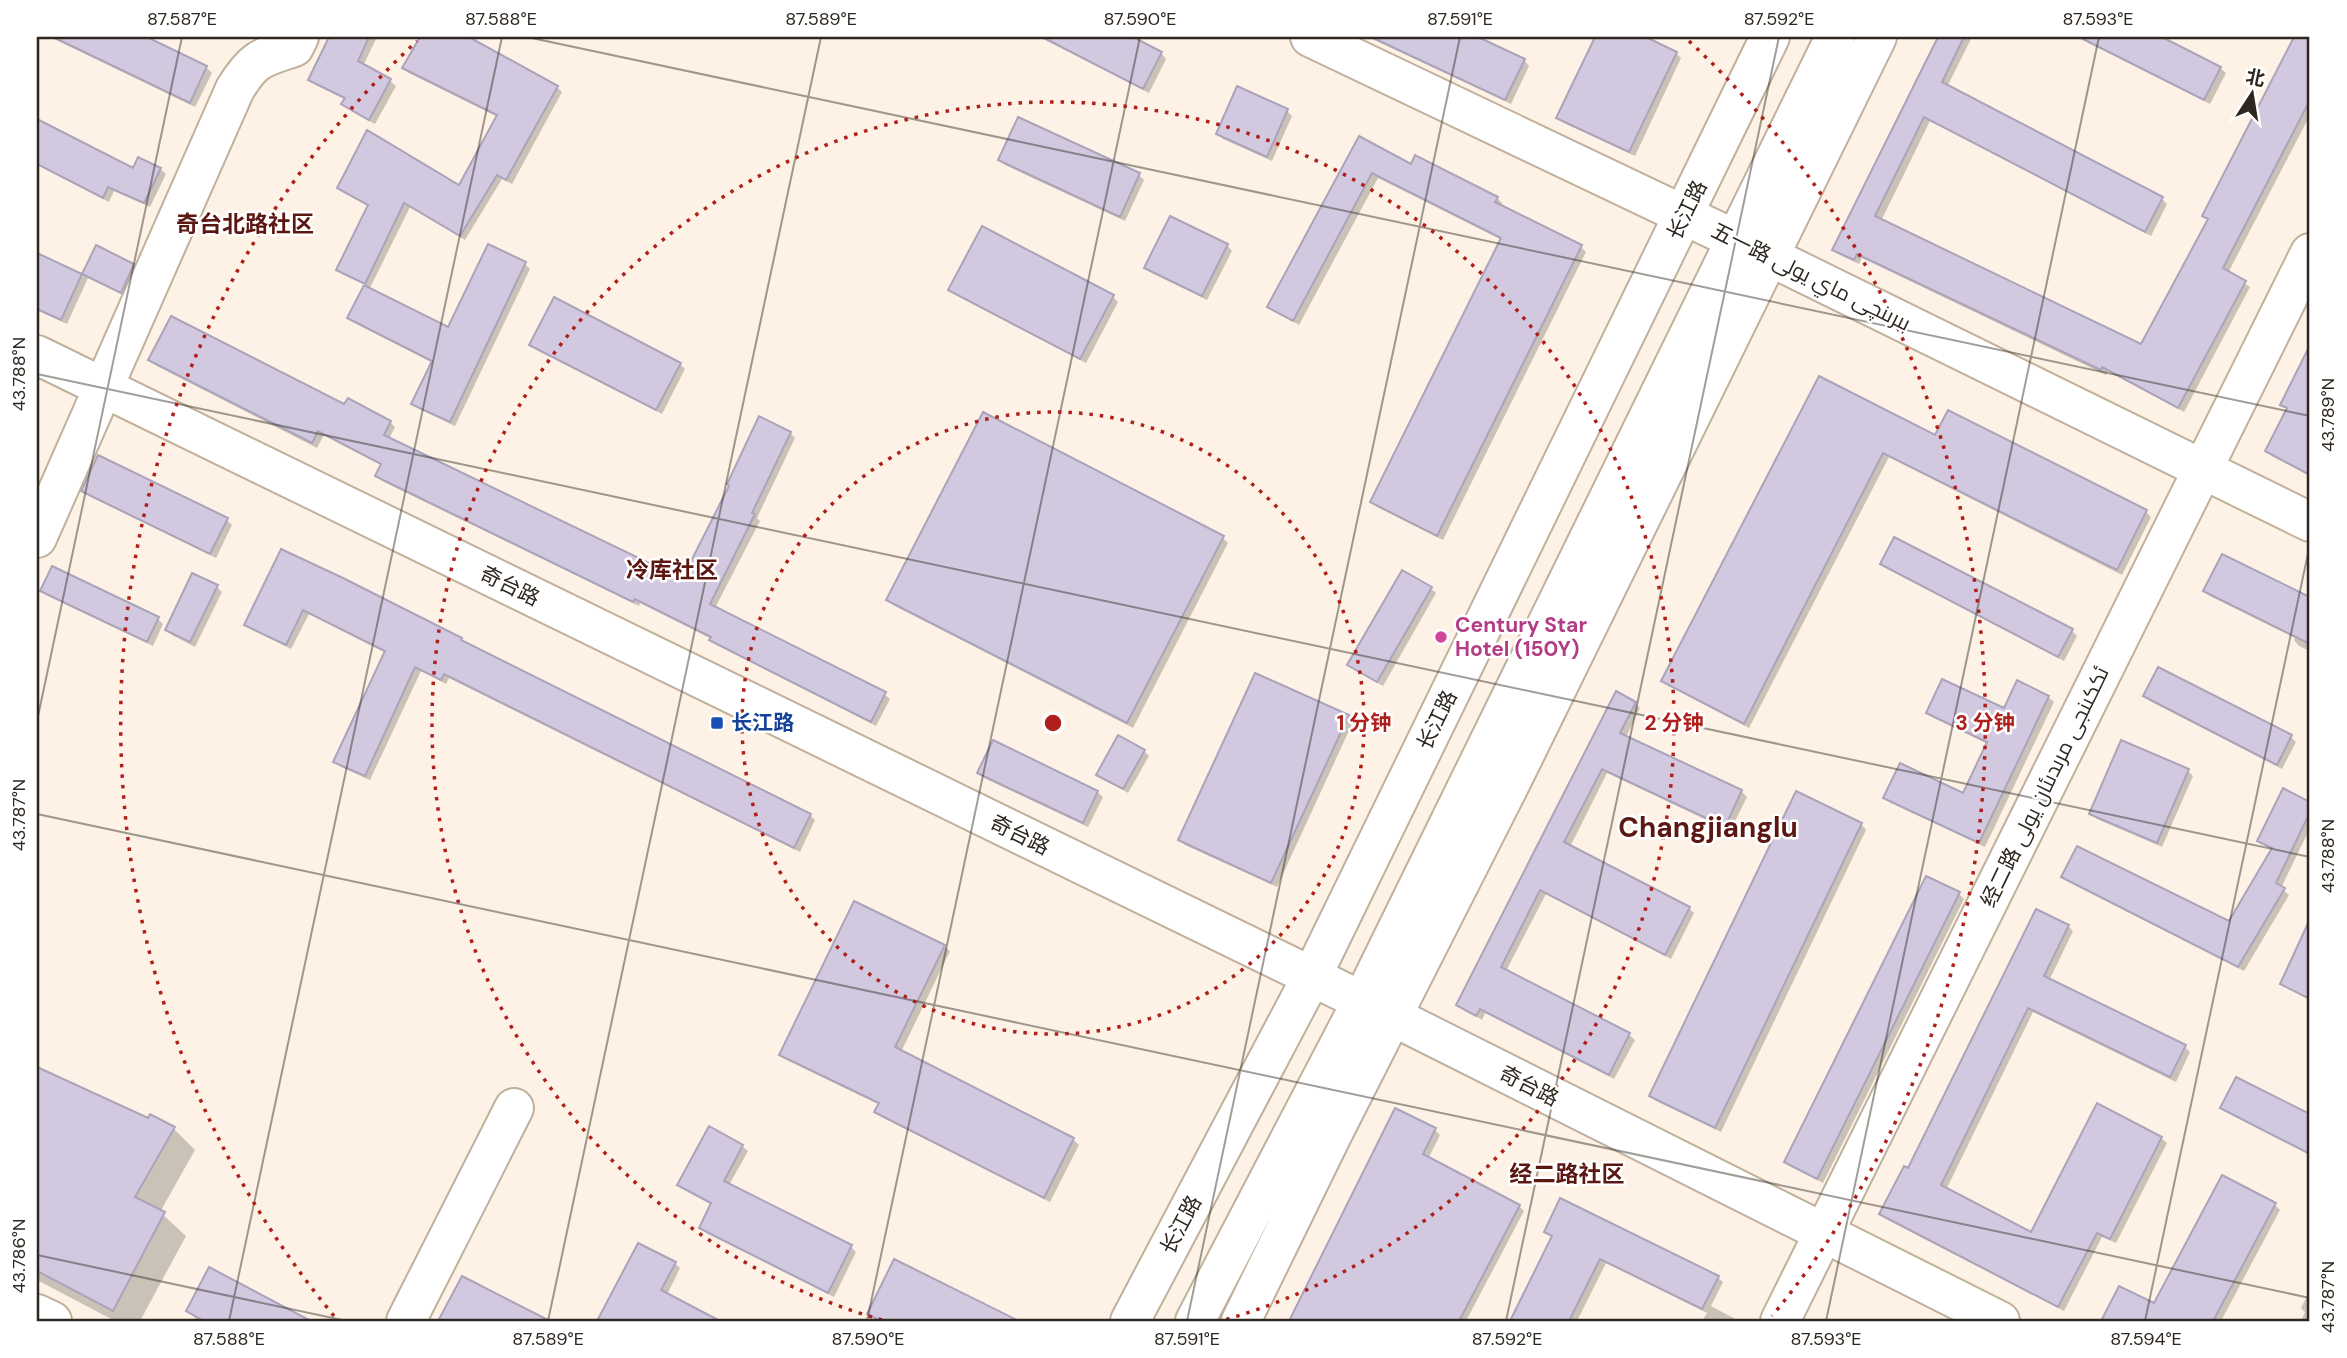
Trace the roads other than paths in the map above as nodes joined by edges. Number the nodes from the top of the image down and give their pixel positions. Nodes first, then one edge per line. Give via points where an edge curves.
1 (299, 37) edge
2 (1310, 37) edge
3 (1770, 37) edge
4 (1835, 37) edge
5 (1877, 37) edge
6 (248, 45) edge
7 (1684, 216) junction
8 (1734, 239) junction
9 (2310, 253) edge
10 (1769, 256) junction
11 (37, 355) edge
12 (103, 387) junction
13 (2204, 468) junction
14 (2310, 522) edge
15 (37, 537) edge
16 (1311, 978) junction
17 (1377, 1009) junction
18 (514, 1108) dead end
19 (1823, 1234) junction
20 (37, 1314) edge
21 (52, 1321) edge
22 (406, 1321) edge
23 (1130, 1321) edge
24 (1195, 1321) edge
25 (1241, 1321) edge
26 (1780, 1321) edge
27 (2000, 1321) edge

1 - 6 street via 294,47
2 - 7 street, 五一路 بىرىنچى ماي يولى
3 - 7 street, 长江路
4 - 8 street
5 - 10 street
6 - 12 street via 246,72
7 - 8 street, 五一路 بىرىنچى ماي يولى
7 - 16 street, 长江路
8 - 10 street, 五一路 بىرىنچى ماي يولى
8 - 17 street
9 - 13 street, 经二路 ئككىنجى مرىدىئان يولى
10 - 13 street, 五一路 بىرىنچى ماي يولى
10 - 17 street via 1512,780
11 - 12 street, 奇台路
12 - 15 street
12 - 16 street, 奇台路
13 - 14 street, 五一路 بىرىنچى ماي يولى
13 - 19 street, 经二路 ئككىنجى مرىدىئان يولى
16 - 17 street, 奇台路
16 - 23 street, 长江路
17 - 19 street, 奇台路
17 - 24 street
17 - 25 street
18 - 22 street
19 - 26 street, 经二路 ئككىنجى مرىدىئان يولى
19 - 27 street, 奇台路
20 - 21 street

